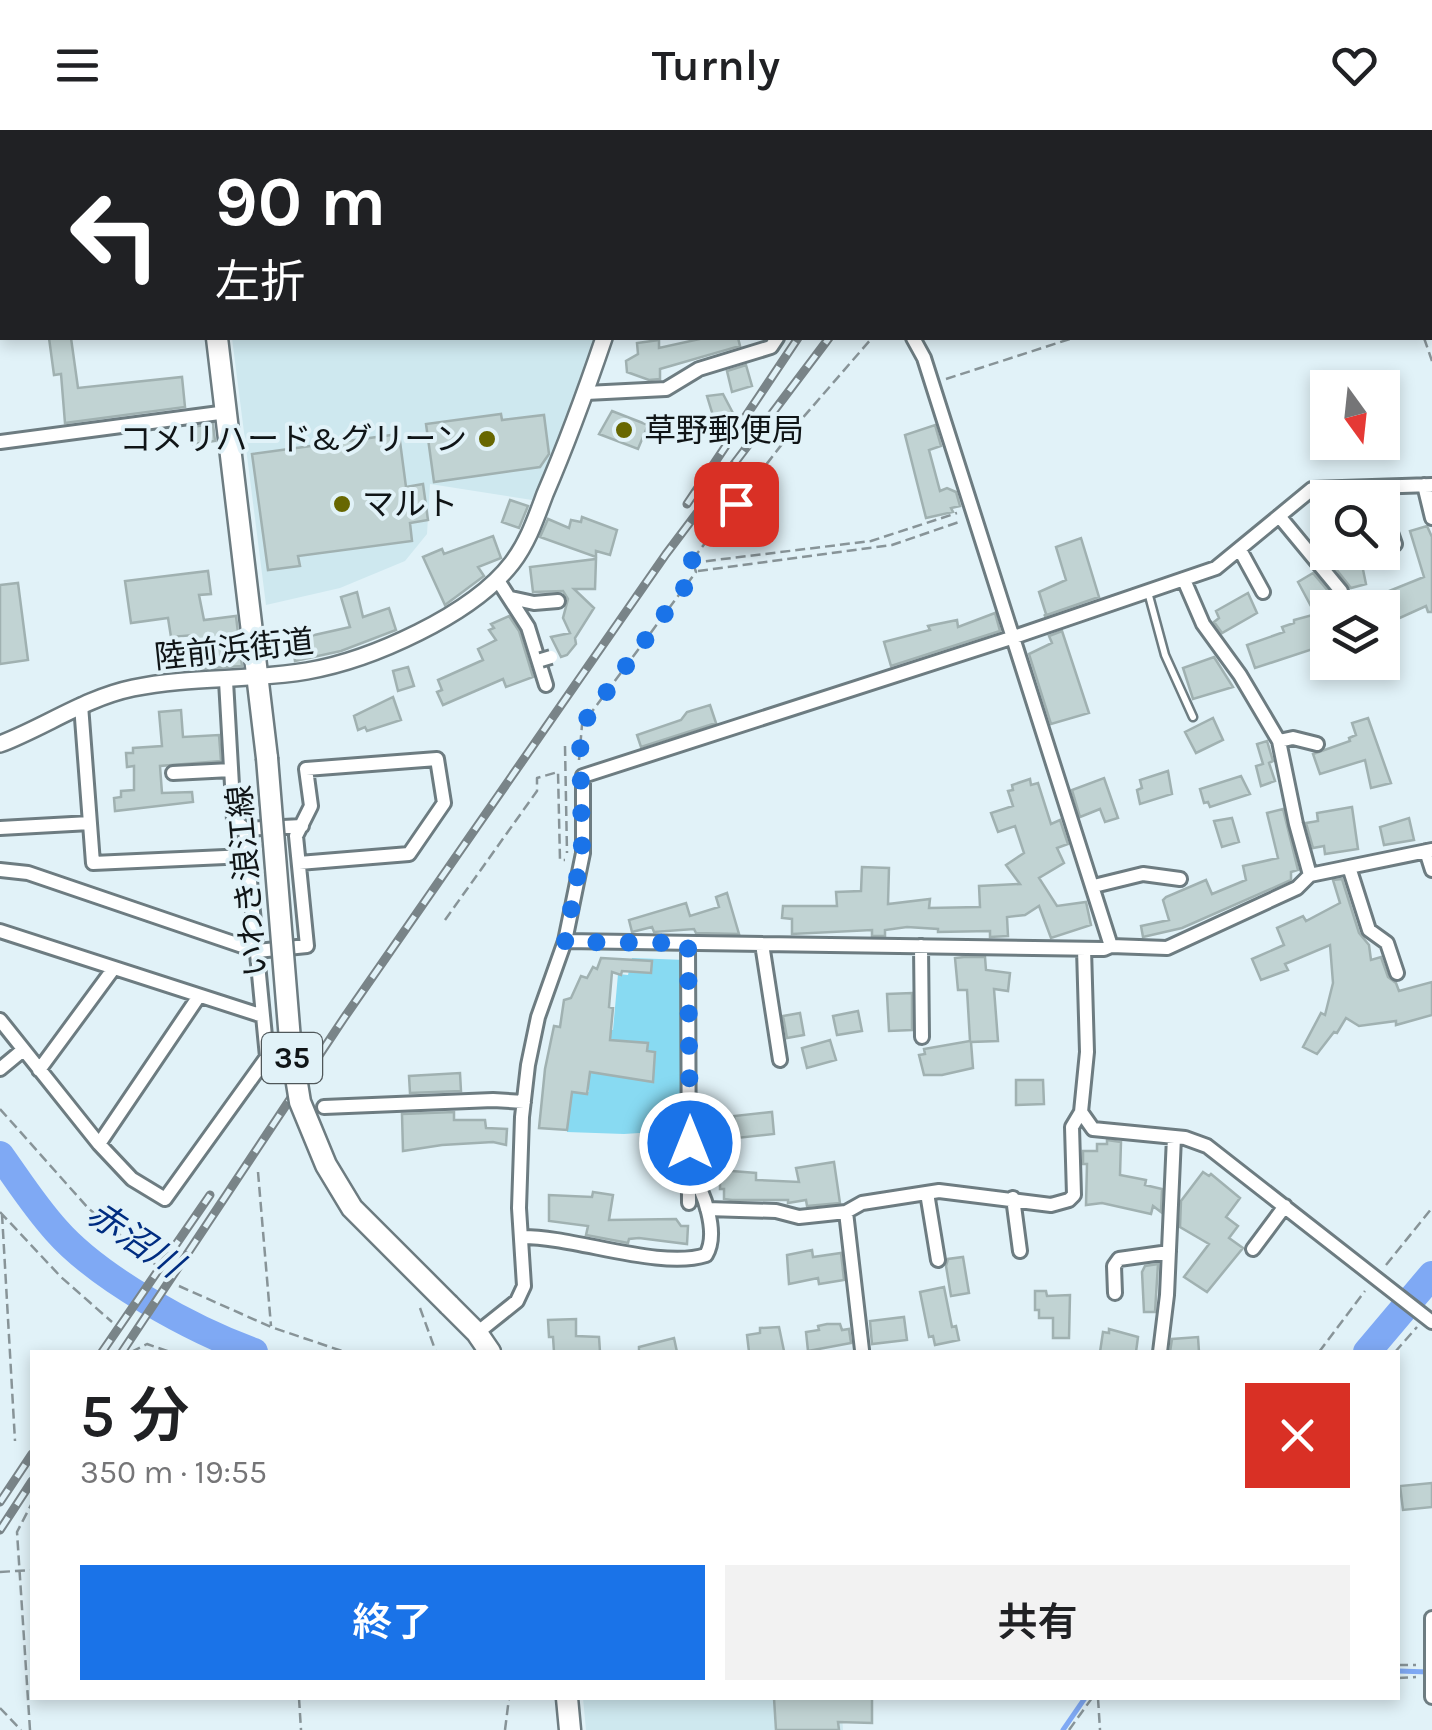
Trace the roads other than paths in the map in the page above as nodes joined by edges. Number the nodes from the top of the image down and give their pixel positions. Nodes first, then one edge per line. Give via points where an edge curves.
1 (217, 340) edge
2 (603, 340) edge
3 (775, 340) edge
4 (914, 340) edge
5 (586, 393) junction
6 (227, 412) junction
7 (0, 442) edge
8 (1428, 486) edge
9 (1400, 489) edge
10 (1310, 491) edge
11 (1279, 516) junction
12 (1432, 518) edge
13 (1240, 550) junction
14 (498, 580) junction
15 (1184, 580) junction
16 (1340, 590) edge
17 (1148, 592) junction
18 (1263, 592) dead end
19 (512, 598) junction
20 (558, 601) dead end
21 (1014, 637) junction
22 (258, 679) junction
23 (226, 680) junction
24 (546, 685) dead end
25 (82, 705) junction
26 (1193, 717) dead end
27 (1279, 740) junction
28 (0, 744) edge
29 (1317, 744) dead end
30 (231, 770) junction
31 (173, 773) dead end
32 (90, 823) junction
33 (302, 826) junction
34 (0, 828) edge
35 (245, 830) junction
36 (1429, 850) edge
37 (247, 856) junction
38 (299, 863) junction
39 (1348, 867) junction
40 (0, 870) edge
41 (1432, 870) edge
42 (1310, 876) junction
43 (1180, 879) dead end
44 (1094, 886) junction
45 (0, 931) edge
46 (565, 942) junction
47 (688, 943) junction
48 (762, 944) junction
49 (921, 946) junction
50 (1112, 946) junction
51 (1084, 948) junction
52 (257, 951) junction
53 (114, 968) junction
54 (1397, 973) dead end
55 (199, 996) junction
56 (263, 1016) junction
57 (0, 1020) edge
58 (922, 1037) dead end
59 (23, 1050) junction
60 (780, 1060) dead end
61 (0, 1069) edge
62 (39, 1070) junction
63 (524, 1102) junction
64 (324, 1107) dead end
65 (1081, 1112) junction
66 (1174, 1136) junction
67 (100, 1144) junction
68 (690, 1171) junction
69 (926, 1193) junction
70 (1012, 1198) junction
71 (689, 1203) dead end
72 (1285, 1206) junction
73 (707, 1209) junction
74 (846, 1212) junction
75 (521, 1236) junction
76 (1253, 1249) dead end
77 (1020, 1251) dead end
78 (1168, 1252) junction
79 (938, 1260) dead end
80 (1115, 1293) dead end
81 (1429, 1320) edge
82 (478, 1333) junction
83 (489, 1350) edge
84 (862, 1350) dead end
85 (1160, 1350) edge
86 (1432, 1618) edge
87 (1431, 1670) edge
88 (1432, 1697) edge
89 (567, 1700) edge
90 (570, 1730) edge

1 - 6 main road, いわき浪江線 / 35
2 - 5 street, 陸前浜街道
3 - 5 street via 666,389
4 - 21 street
5 - 14 street, 陸前浜街道 via 524,544
6 - 7 street
6 - 22 main road, いわき浪江線 / 35
8 - 9 street
8 - 12 street
10 - 11 street
11 - 13 street
11 - 16 street
13 - 15 street
13 - 18 street
14 - 19 street
14 - 22 street, 陸前浜街道 via 368,656
15 - 17 street
15 - 27 street via 1203,624
17 - 21 street
17 - 26 lane via 1165,655
19 - 20 street
19 - 24 street via 544,659
21 - 44 street
21 - 46 street via 583,776 582,852
22 - 23 street, 陸前浜街道
22 - 82 main road, いわき浪江線 / 35, bridge via 300,1102 352,1208
23 - 25 street, 陸前浜街道 via 130,688
23 - 30 street
25 - 28 street, 陸前浜街道
25 - 32 street
27 - 29 street
27 - 42 street
30 - 31 street
30 - 35 street via 234,820
32 - 34 street
32 - 37 street via 93,863
33 - 35 street
33 - 38 street via 296,836
33 - 38 street via 311,806 306,769 437,759 444,803 409,854
35 - 37 street
36 - 39 street
36 - 41 street
37 - 52 street
38 - 52 street via 307,946
39 - 42 street
39 - 54 street via 1368,930 1387,943
40 - 52 street via 28,873
42 - 50 street via 1272,901 1167,948
43 - 44 street via 1143,874
44 - 50 street
45 - 53 street
46 - 47 street
46 - 63 street via 538,1016
47 - 48 street
47 - 68 street
48 - 49 street
48 - 60 street
49 - 51 street
49 - 58 street
50 - 51 street
51 - 65 street
52 - 56 street
53 - 55 street
53 - 62 street
55 - 56 street
55 - 67 street
56 - 67 street via 266,1057 164,1199 132,1179
57 - 59 street
59 - 61 street
59 - 62 street
62 - 67 street
63 - 64 street
63 - 75 street
65 - 66 street via 1093,1129
65 - 70 street via 1072,1127 1074,1195 1051,1205
66 - 72 street via 1207,1146
66 - 78 street
68 - 71 street
68 - 73 street
69 - 70 street
69 - 74 street via 862,1203
69 - 79 street
70 - 77 street
72 - 76 street
72 - 81 street
73 - 74 street via 799,1217
73 - 75 street via 710,1252 694,1259
74 - 84 street
75 - 82 street via 522,1292
78 - 80 street via 1118,1259
78 - 85 street
82 - 83 main road, いわき浪江線 / 35
86 - 87 street
87 - 88 street
89 - 90 main road

